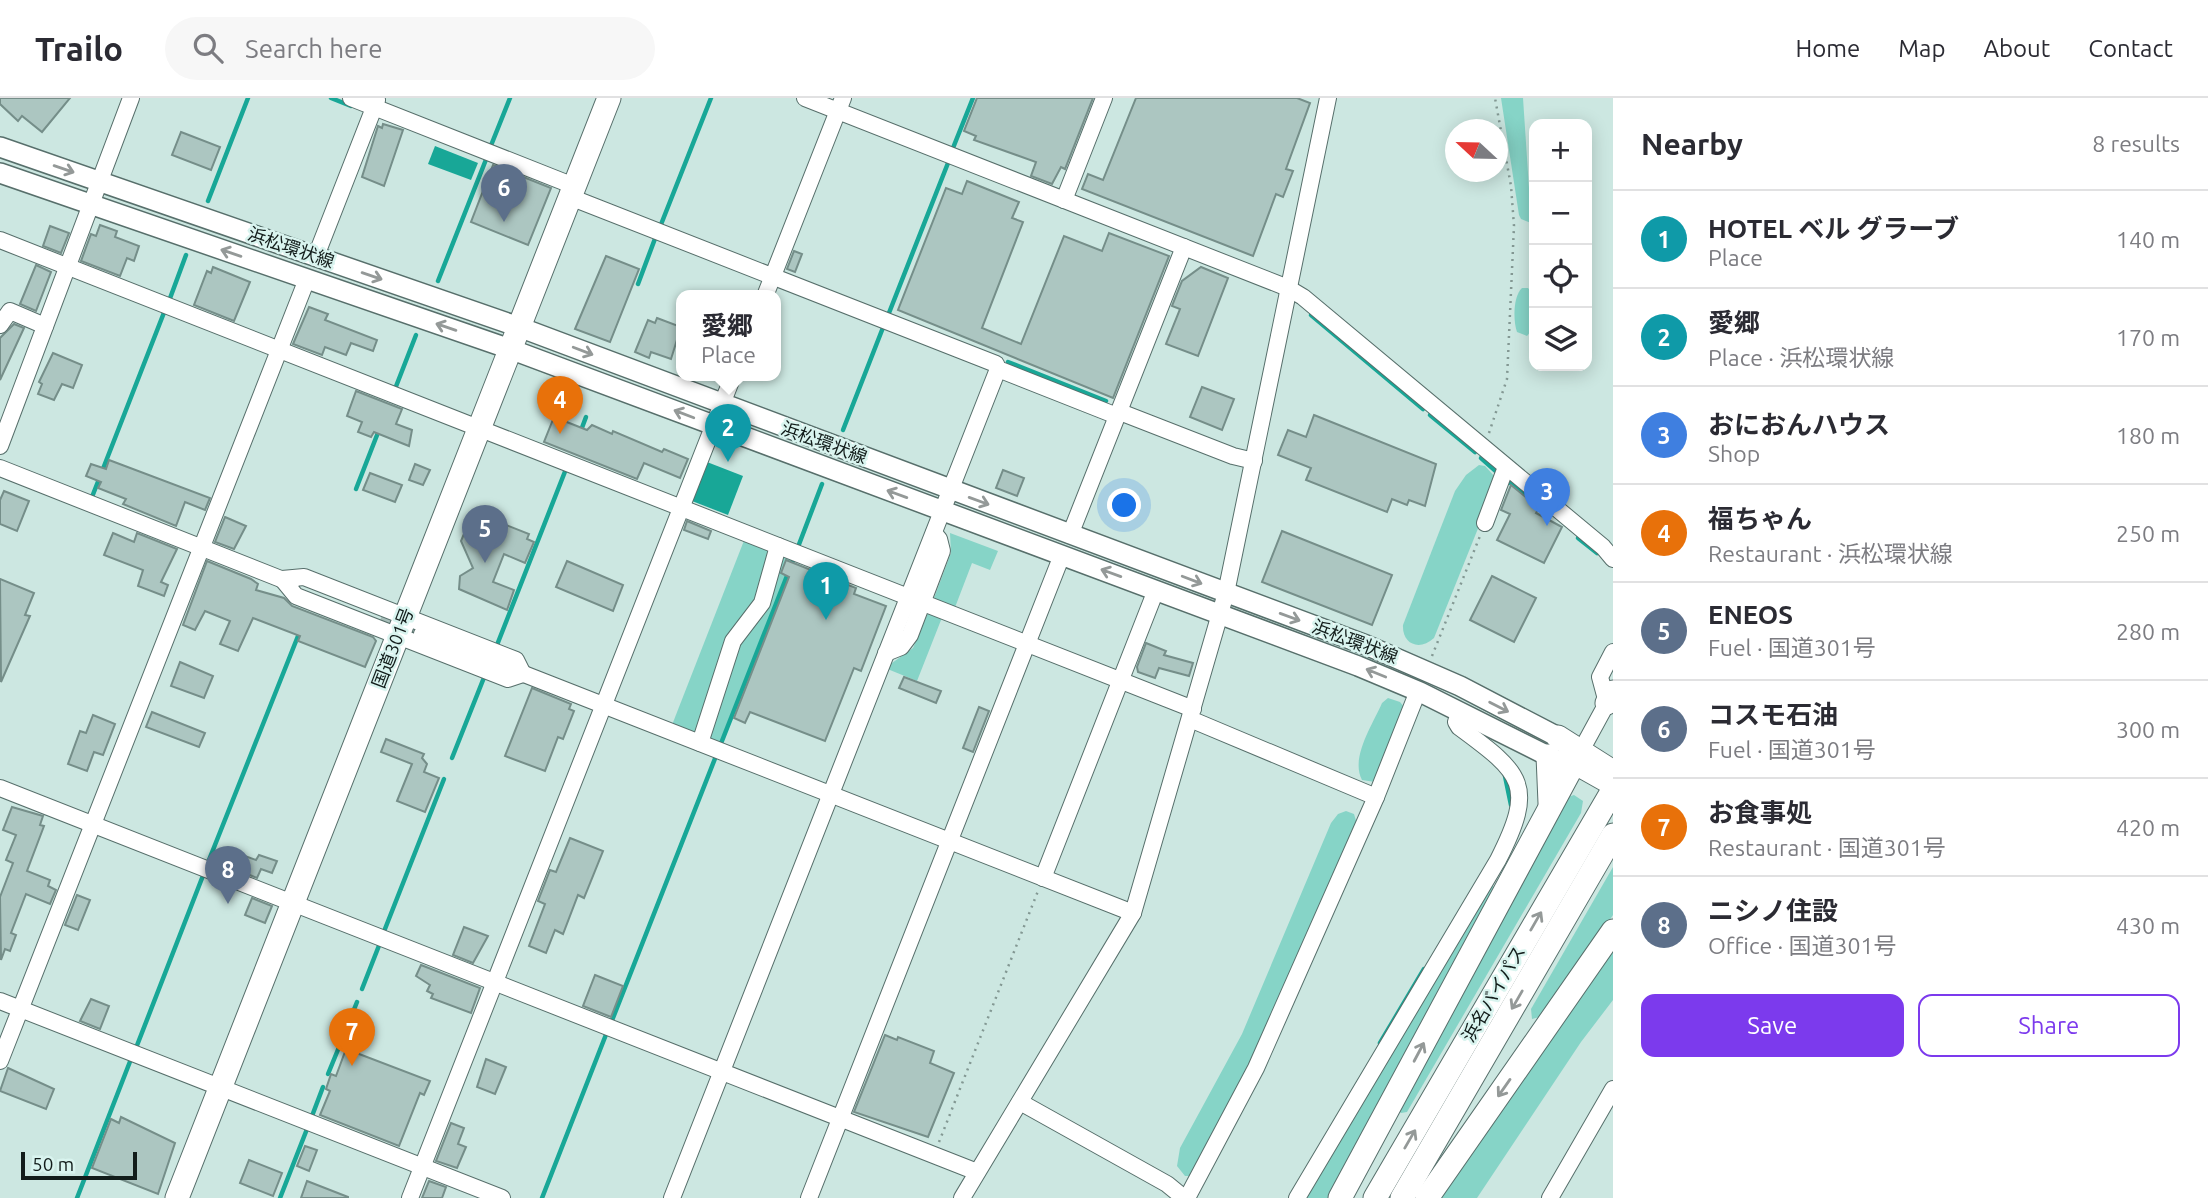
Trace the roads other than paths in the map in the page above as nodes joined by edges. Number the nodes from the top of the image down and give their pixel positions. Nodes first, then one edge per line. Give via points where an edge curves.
1 (131, 98) edge
2 (351, 98) edge
3 (609, 98) edge
4 (805, 98) edge
5 (1104, 98) edge
6 (1328, 98) edge
7 (376, 103) edge
8 (840, 104) edge
9 (0, 147) edge
10 (0, 173) edge
11 (99, 181) junction
12 (572, 191) junction
13 (1064, 200) junction
14 (90, 204) junction
15 (0, 240) edge
16 (1184, 247) junction
17 (316, 256) junction
18 (67, 267) junction
19 (773, 277) junction
20 (307, 279) junction
21 (1288, 288) junction
22 (768, 290) edge
23 (0, 325) edge
24 (45, 326) junction
25 (519, 327) junction
26 (510, 349) junction
27 (280, 350) junction
28 (998, 369) junction
29 (731, 381) edge
30 (722, 405) junction
31 (1118, 414) junction
32 (714, 425) junction
33 (479, 428) junction
34 (0, 446) edge
35 (1254, 461) junction
36 (1506, 467) junction
37 (0, 468) edge
38 (950, 490) junction
39 (681, 508) junction
40 (942, 510) junction
41 (1485, 523) road end
42 (1070, 535) junction
43 (778, 546) junction
44 (202, 548) junction
45 (1611, 549) edge
46 (1062, 555) junction
47 (282, 579) junction
48 (1156, 590) junction
49 (1226, 593) junction
50 (915, 600) junction
51 (1220, 614) junction
52 (381, 618) tunnel mouth
53 (402, 626) junction
54 (422, 634) tunnel mouth
55 (1027, 643) junction
56 (1613, 652) edge
57 (523, 674) junction
58 (1121, 680) junction
59 (1418, 691) junction
60 (1610, 697) edge
61 (604, 706) junction
62 (1460, 711) junction
63 (1191, 714) junction
64 (700, 743) junction
65 (1553, 746) junction
66 (1581, 750) junction
67 (1613, 772) edge
68 (0, 788) edge
69 (831, 795) junction
70 (1609, 796) edge
71 (1376, 797) junction
72 (1549, 809) junction
73 (93, 825) junction
74 (1613, 835) edge
75 (949, 841) junction
76 (1043, 878) junction
77 (293, 903) junction
78 (1133, 913) junction
79 (1613, 931) edge
80 (495, 983) junction
81 (0, 1001) edge
82 (20, 1009) junction
83 (0, 1061) edge
84 (722, 1072) junction
85 (220, 1087) junction
86 (1613, 1089) edge
87 (1020, 1101) junction
88 (840, 1119) junction
89 (422, 1167) junction
90 (977, 1172) junction
91 (177, 1198) edge
92 (410, 1198) edge
93 (502, 1198) edge
94 (672, 1198) edge
95 (809, 1198) edge
96 (962, 1198) edge
97 (1185, 1198) edge
98 (1297, 1198) edge
99 (1340, 1198) edge
100 (1375, 1198) edge
101 (1402, 1198) edge
102 (1427, 1198) edge
103 (1550, 1198) edge

1 - 11 street
2 - 7 street
3 - 12 highway, 国道301号
4 - 8 street
5 - 13 street
6 - 21 street
7 - 12 street
7 - 17 street
8 - 13 street
8 - 19 street
9 -> 11 main road, 浜松環状線
10 - 14 main road, 浜松環状線
11 - 14 street
11 - 17 main road, 浜松環状線
12 - 19 street
12 - 25 highway, 国道301号
13 - 16 street
14 - 18 street
20 -> 14 main road, 浜松環状線
15 - 18 street
16 - 21 street
16 - 31 street
17 -> 25 main road, 浜松環状線
18 - 24 street
18 - 27 street
19 - 22 street
19 - 28 street via 996,364
26 -> 20 main road, 浜松環状線
20 - 27 street
21 - 35 street
21 - 36 street
23 - 24 street via 10,311
24 - 34 street
25 - 26 highway, 国道301号
25 -> 30 main road, 浜松環状線
32 -> 26 main road, 浜松環状線
26 - 33 highway, 国道301号
27 - 33 street
27 - 44 street
28 - 31 street
28 - 38 street
29 - 30 street
30 - 32 street
30 - 38 main road, 浜松環状線
31 - 35 street
31 - 42 street
32 - 39 street
40 -> 32 main road, 浜松環状線
33 - 39 street
33 - 53 highway, 国道301号
35 - 49 street
36 - 41 street
36 - 45 street
37 - 44 street
38 - 40 street
38 -> 42 main road, 浜松環状線
39 - 43 street
39 - 61 street
40 - 46 main road, 浜松環状線
40 - 50 street via 934,533 942,551
42 -> 49 main road, 浜松環状線
43 - 50 street
43 - 64 street via 762,603 733,641
44 - 47 street
44 - 73 street
48 -> 46 main road, 浜松環状線
46 - 55 street
47 - 52 street
47 - 53 street via 304,577
48 - 51 main road, 浜松環状線
48 - 58 street
49 - 51 street
49 -> 65 main road, 浜松環状線 via 1397,658
50 - 55 street
50 - 69 street via 906,642 886,653
59 -> 51 main road, 浜松環状線
51 - 63 street
53 - 57 street via 516,660
53 - 77 highway, 国道301号
54 - 57 street
55 - 58 street
55 - 75 street
56 - 60 street via 1600,677
57 - 61 street
58 - 63 street
58 - 76 street
59 - 62 main road, 浜松環状線
59 - 71 street
60 - 66 street
61 - 64 street
61 - 80 street
62 - 65 main road, 浜松環状線
62 - 98 street via 1459,727 1500,758 1514,777 1521,800 1519,816 1498,860
63 - 71 street
63 - 78 street
64 - 69 street
65 - 66 highway
65 - 72 highway
66 - 67 highway
66 - 70 street
66 - 72 highway
68 - 73 street
69 - 75 street
69 - 84 street
100 -> 70 highway, 浜名バイパス
71 - 97 street via 1256,1068
99 -> 72 highway
73 - 77 street
73 - 82 street
74 -> 101 highway, 浜名バイパス
75 - 76 street
75 - 88 street
76 - 78 street
77 - 80 street
77 - 85 highway, 国道301号
78 - 87 street
79 -> 102 highway
80 - 84 street
80 - 89 street
81 - 82 street
82 - 83 street
82 - 85 street
84 - 88 street
84 - 94 street
85 - 89 street
85 - 91 highway, 国道301号
86 - 103 street
87 - 90 street
87 - 97 street
88 - 90 street
88 - 95 street
89 - 92 street
89 - 93 street
90 - 96 street

